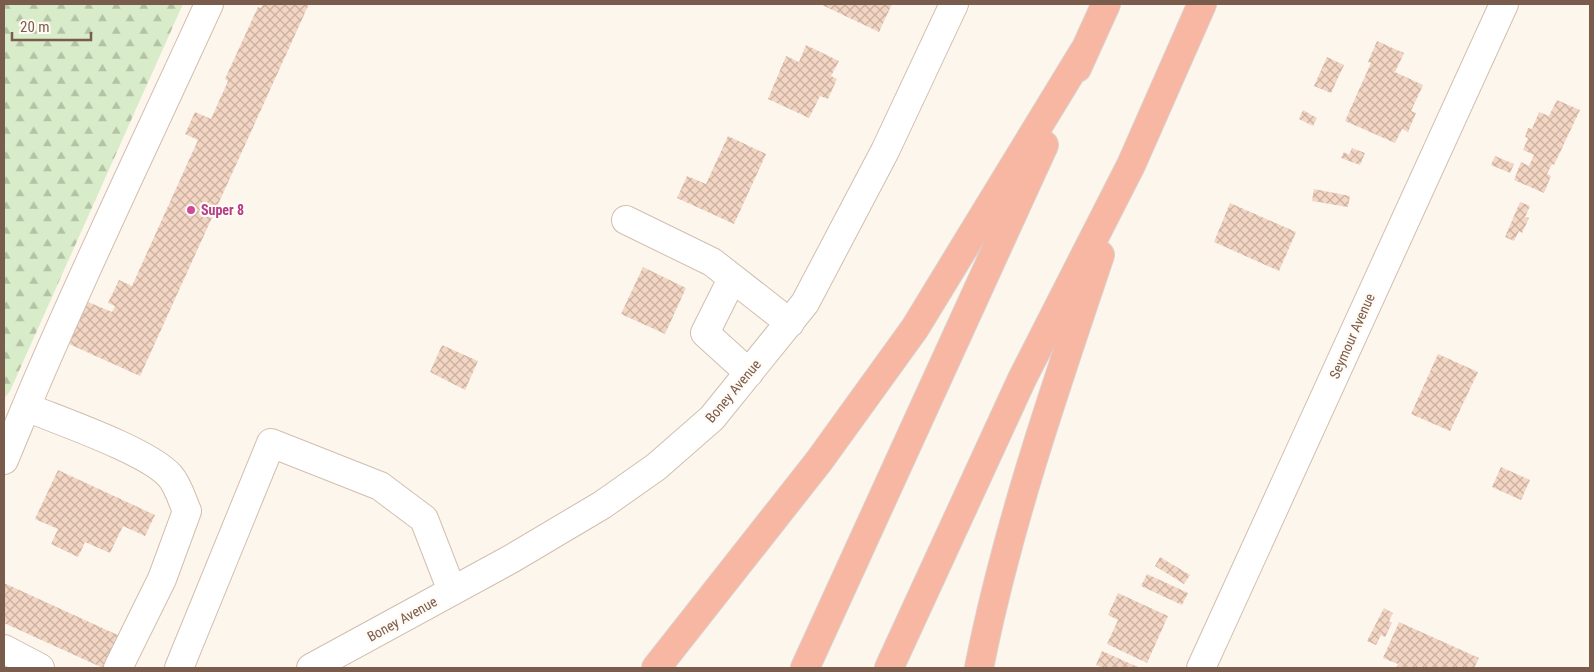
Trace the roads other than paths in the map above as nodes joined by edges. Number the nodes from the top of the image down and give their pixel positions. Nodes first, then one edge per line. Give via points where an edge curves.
1 (209, 4) edge
2 (954, 4) edge
3 (1106, 4) edge
4 (1202, 4) edge
5 (1504, 4) edge
6 (1084, 51) junction
7 (1131, 164) junction
8 (626, 220) dead end
9 (732, 279) junction
10 (790, 323) junction
11 (749, 373) junction
12 (26, 407) junction
13 (4, 460) edge
14 (452, 591) junction
15 (4, 649) edge
16 (40, 668) edge
17 (118, 668) edge
18 (179, 668) edge
19 (311, 668) edge
20 (656, 668) edge
21 (806, 668) edge
22 (889, 668) edge
23 (979, 668) edge
24 (1201, 668) edge

1 - 12 street via 76,288
2 - 10 street, Boney Avenue via 848,226 805,303
3 - 6 highway
4 - 7 highway
5 - 24 street, Seymour Avenue
6 - 20 highway via 915,328 819,461
6 - 21 highway
7 - 22 highway via 1022,379
7 - 23 highway via 1030,464 1008,539
8 - 9 street via 712,262
9 - 10 street
9 - 11 street via 704,333
10 - 11 street, Boney Avenue
11 - 14 street, Boney Avenue via 712,418 656,467 602,505
12 - 13 street
12 - 17 street via 140,455 170,476 186,511 162,578
14 - 18 street via 424,519 380,486 271,443
14 - 19 street, Boney Avenue
15 - 16 street

